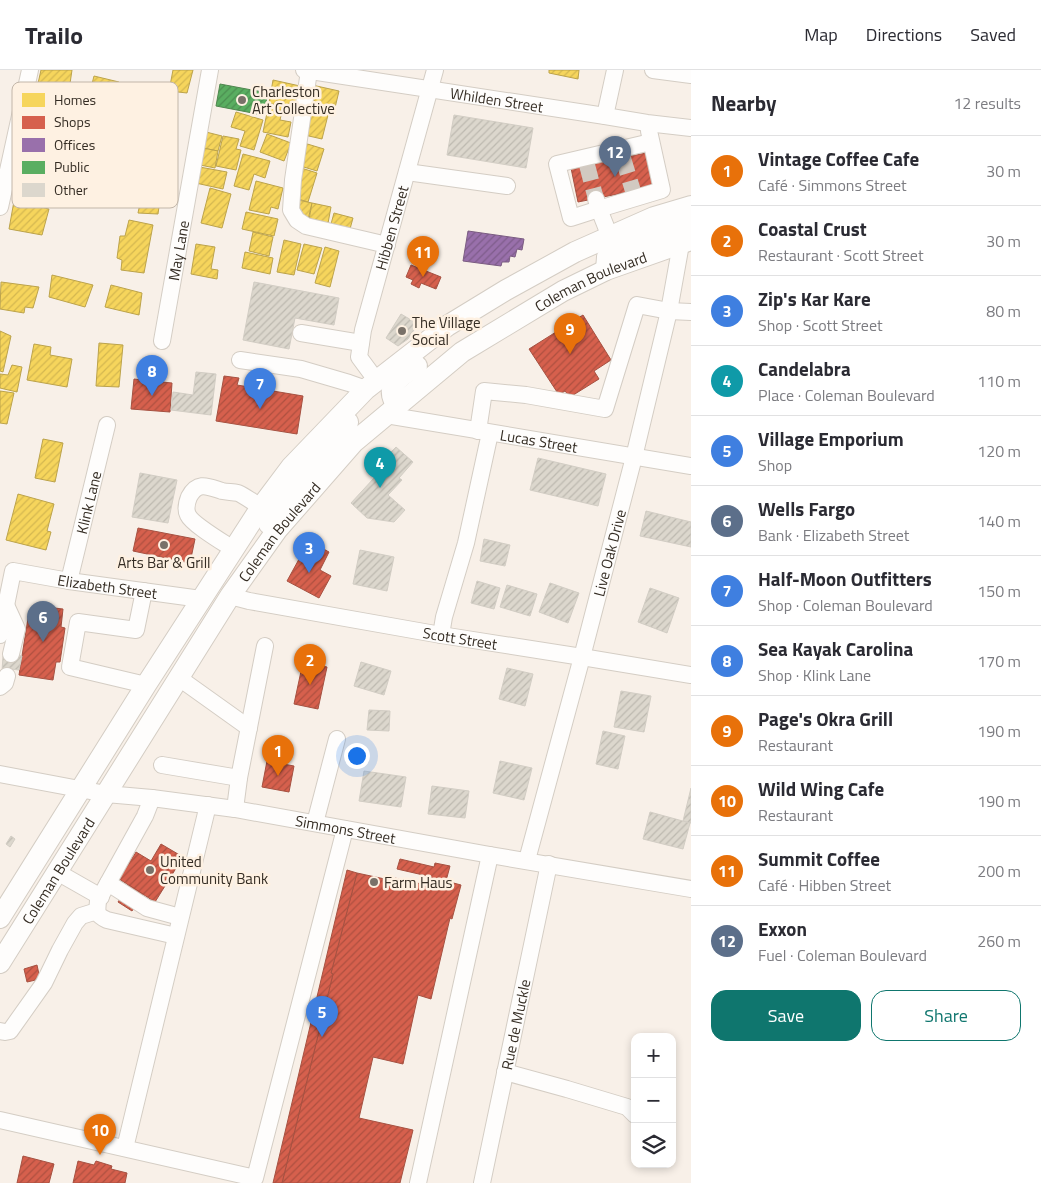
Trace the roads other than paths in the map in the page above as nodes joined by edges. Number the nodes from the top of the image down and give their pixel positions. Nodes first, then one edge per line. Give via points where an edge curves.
1 (210, 70) edge
2 (435, 70) edge
3 (615, 70) edge
4 (653, 70) edge
5 (314, 71) edge
6 (691, 75) edge
7 (431, 90) junction
8 (605, 116) junction
9 (647, 124) junction
10 (691, 128) edge
11 (651, 142) junction
12 (12, 152) edge
13 (407, 172) junction
14 (507, 186) dead end
15 (639, 195) junction
16 (598, 204) junction
17 (691, 206) edge
18 (0, 207) edge
19 (656, 217) junction
20 (691, 220) edge
21 (610, 237) junction
22 (686, 242) edge
23 (387, 245) junction
24 (606, 270) junction
25 (487, 302) junction
26 (669, 311) junction
27 (691, 312) edge
28 (302, 333) dead end
29 (162, 341) dead end
30 (361, 343) junction
31 (240, 360) dead end
32 (371, 385) junction
33 (349, 406) junction
34 (391, 411) junction
35 (108, 425) dead end
36 (484, 432) junction
37 (634, 457) junction
38 (691, 466) edge
39 (260, 507) junction
40 (276, 530) junction
41 (233, 550) junction
42 (69, 581) junction
43 (144, 591) junction
44 (230, 596) junction
45 (201, 599) junction
46 (6, 606) junction
47 (0, 635) edge
48 (441, 635) junction
49 (265, 646) dead end
50 (11, 654) dead end
51 (582, 657) junction
52 (691, 675) edge
53 (179, 678) junction
54 (146, 685) junction
55 (249, 728) junction
56 (337, 739) dead end
57 (162, 765) dead end
58 (0, 774) edge
59 (239, 778) junction
60 (81, 789) junction
61 (106, 794) junction
62 (152, 798) junction
63 (208, 805) junction
64 (235, 809) junction
65 (315, 824) junction
66 (345, 829) junction
67 (490, 855) junction
68 (527, 860) junction
69 (549, 864) junction
70 (57, 872) junction
71 (691, 889) edge
72 (102, 897) junction
73 (180, 917) junction
74 (0, 918) edge
75 (176, 936) junction
76 (0, 963) edge
77 (0, 1031) edge
78 (505, 1072) junction
79 (631, 1111) edge
80 (0, 1120) edge
81 (125, 1148) junction
82 (418, 1183) edge
83 (482, 1183) edge

1 - 29 street, May Lane
2 - 7 street, Hibben Street
3 - 8 street
4 - 6 street
5 - 7 street, Whilden Street
5 - 23 street via 292,180 291,210 306,226
7 - 8 street, Whilden Street
7 - 13 street, Hibben Street
8 - 9 street, Whilden Street
9 - 10 street, Whilden Street
9 - 11 street
11 - 15 street via 662,190
11 - 16 street via 622,153 557,164 571,218
12 - 18 street
13 - 14 street
13 - 23 street, Hibben Street
15 - 16 street
15 - 19 street
16 - 21 street
17 - 19 main road, Coleman Boulevard
19 - 21 main road, Coleman Boulevard
20 - 24 main road via 612,250 607,257
21 - 25 main road, Coleman Boulevard via 575,252
22 - 24 main road, Coleman Boulevard
22 - 26 street, Live Oak Drive
23 - 30 street, Hibben Street
24 - 34 main road, Coleman Boulevard via 563,291 462,352
25 - 32 main road, Coleman Boulevard via 448,326
25 - 34 main road via 483,316 396,382 392,388
26 - 27 street
26 - 36 street via 637,305 605,408 484,391
26 - 37 street, Live Oak Drive
28 - 30 street
30 - 32 street, Hibben Street via 359,357
31 - 32 street via 301,369
32 - 33 main road, Coleman Boulevard
33 - 39 main road, Coleman Boulevard via 291,467
33 - 40 main road via 347,427 269,518 269,524
34 - 36 street, Lucas Street
34 - 40 main road, Coleman Boulevard via 354,442
35 - 42 street, Klink Lane
36 - 37 street, Lucas Street
36 - 48 street via 466,543
37 - 38 street, Lucas Street
37 - 51 street, Live Oak Drive
39 - 41 main road, Coleman Boulevard
39 - 41 street via 239,494 212,486 202,485 191,493 186,502 186,513
40 - 44 main road, Coleman Boulevard
41 - 45 main road, Coleman Boulevard
42 - 43 street, Elizabeth Street
42 - 46 street, Elizabeth Street via 14,571
43 - 45 street, Elizabeth Street
43 - 54 street via 136,630 78,622 70,667
44 - 48 street, Scott Street
44 - 53 main road, Coleman Boulevard
45 - 54 main road, Coleman Boulevard
46 - 47 street
46 - 50 street via 17,628
48 - 51 street, Scott Street
49 - 55 street
51 - 52 street, Scott Street
51 - 68 street, Live Oak Drive
53 - 55 street
53 - 61 main road, Coleman Boulevard
54 - 60 main road, Coleman Boulevard
55 - 59 street
56 - 65 street
57 - 59 street
58 - 60 street, Simmons Street
59 - 64 street
60 - 61 street, Simmons Street
60 - 74 main road, Coleman Boulevard
61 - 62 street, Simmons Street
61 - 70 main road, Coleman Boulevard
62 - 63 street, Simmons Street
62 - 72 street
63 - 64 street, Simmons Street
63 - 73 street
64 - 65 street, Simmons Street
65 - 66 street, Simmons Street
66 - 67 street, Simmons Street
66 - 81 street via 255,1178
67 - 68 street, Simmons Street
67 - 82 street
68 - 69 street, Simmons Street
69 - 71 street, Simmons Street
69 - 78 street, Rue de Muckle
70 - 72 street
70 - 76 main road, Coleman Boulevard
72 - 73 street
72 - 75 street via 100,917
72 - 77 street via 75,923 44,983 10,1030
73 - 75 street
75 - 81 street
78 - 79 street via 626,1107
78 - 83 street, Rue de Muckle
80 - 81 street

